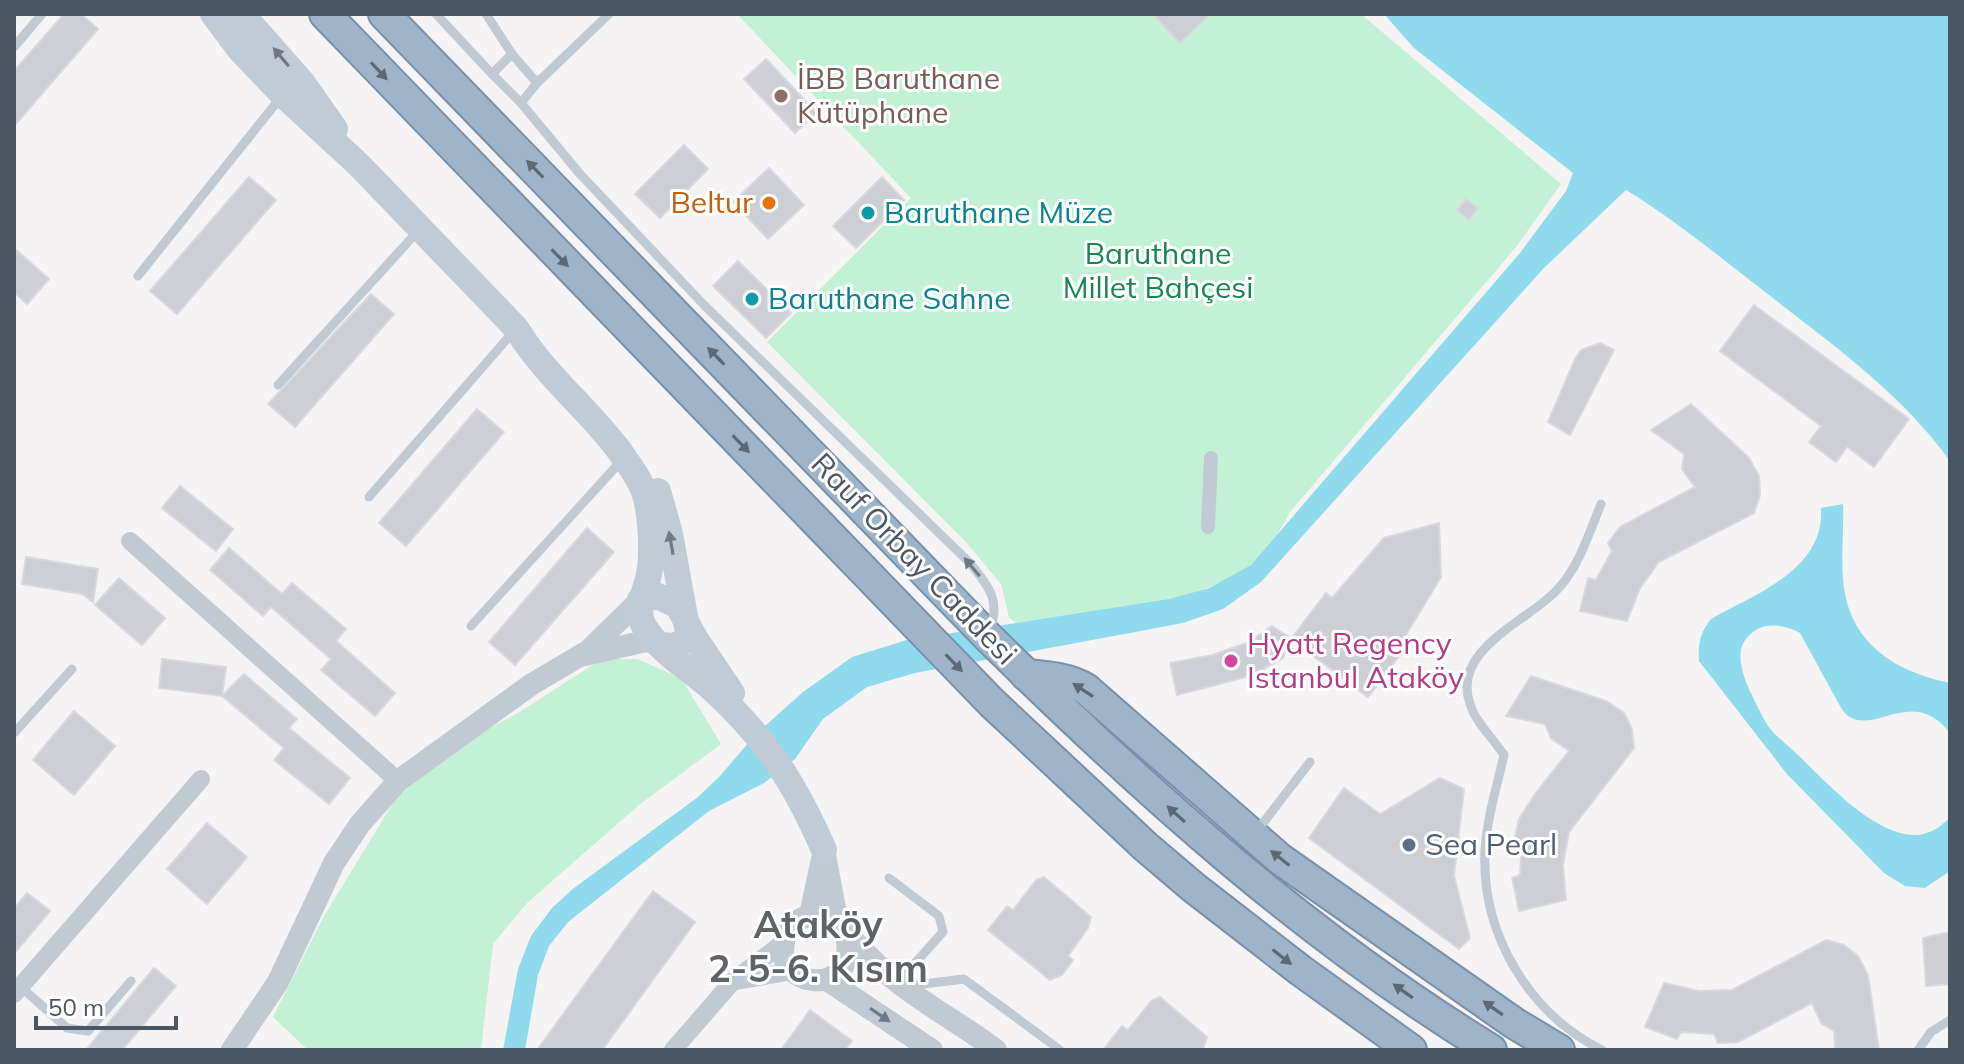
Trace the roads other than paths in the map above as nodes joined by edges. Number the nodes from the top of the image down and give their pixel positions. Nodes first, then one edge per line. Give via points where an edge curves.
1 (42, 14) edge
2 (213, 14) edge
3 (242, 14) edge
4 (325, 14) edge
5 (384, 14) edge
6 (436, 14) edge
7 (486, 14) edge
8 (609, 14) edge
9 (14, 47) edge
10 (512, 54) junction
11 (492, 74) junction
12 (537, 83) junction
13 (283, 95) junction
14 (521, 103) junction
15 (359, 165) junction
16 (419, 230) junction
17 (138, 276) dead end
18 (516, 328) junction
19 (278, 385) dead end
20 (625, 458) junction
21 (1211, 458) dead end
22 (369, 497) dead end
23 (1601, 504) dead end
24 (1208, 527) dead end
25 (130, 541) dead end
26 (640, 600) junction
27 (687, 619) junction
28 (471, 626) dead end
29 (987, 636) junction
30 (660, 645) junction
31 (572, 659) junction
32 (72, 669) dead end
33 (1026, 675) junction
34 (14, 733) edge
35 (756, 734) junction
36 (1310, 762) dead end
37 (201, 779) dead end
38 (398, 781) junction
39 (1253, 836) junction
40 (824, 850) junction
41 (889, 878) dead end
42 (810, 915) junction
43 (842, 929) junction
44 (783, 943) junction
45 (792, 971) junction
46 (827, 980) junction
47 (131, 981) dead end
48 (733, 981) junction
49 (901, 984) junction
50 (17, 990) edge
51 (1950, 1020) edge
52 (990, 1048) edge
53 (232, 1050) edge
54 (673, 1050) edge
55 (932, 1050) edge
56 (1060, 1050) edge
57 (1411, 1050) edge
58 (1491, 1050) edge
59 (1559, 1050) edge
60 (1602, 1050) edge
61 (1918, 1050) edge

1 - 9 lane
2 - 13 main road
15 -> 3 main road via 302,82
4 -> 57 highway, Rauf Orbay Caddesi via 992,703 1193,887
29 -> 5 highway, Rauf Orbay Caddesi
6 - 11 lane
7 - 10 lane
8 - 12 lane
10 - 11 lane
10 - 12 lane
11 - 14 lane
12 - 14 lane
13 - 15 main road
13 - 17 lane
29 -> 14 lane via 996,614 991,591 970,563 704,305
15 - 16 main road
16 - 18 main road
16 - 19 lane
18 - 20 main road via 530,351
18 - 22 lane
27 -> 18 main road via 670,534 647,464 593,396 537,339
20 - 26 main road via 645,494 649,515 649,573
20 - 28 lane
21 - 24 street
23 - 60 lane via 1563,582 1474,662 1469,702 1504,755 1485,854 1488,896 1502,944 1540,1004
25 - 38 street
26 - 27 main road via 658,596 671,601
26 - 30 main road via 641,622
26 - 31 street via 588,651
27 - 30 main road via 685,641
27 - 35 main road
29 - 33 highway, Rauf Orbay Caddesi
30 - 31 street via 646,641
30 - 35 main road
31 - 38 street
32 - 34 lane
39 -> 33 highway via 1086,689
58 -> 33 highway, Rauf Orbay Caddesi via 1248,875
35 - 40 main road via 783,768
36 - 39 lane
37 - 50 street
38 - 53 street via 334,863 278,982
59 -> 39 highway
40 - 42 street
40 - 43 street
41 - 49 lane via 942,923 943,932
42 - 43 street via 821,915
42 - 44 street via 790,927
43 - 46 street via 848,956
43 - 49 street
44 - 45 street
44 - 48 street
45 - 46 street via 809,980
45 - 48 street
46 -> 55 street
47 - 50 lane via 88,1031 67,1028
48 - 54 street
49 - 52 street
49 - 56 lane via 964,979
51 - 61 lane via 1931,1032

